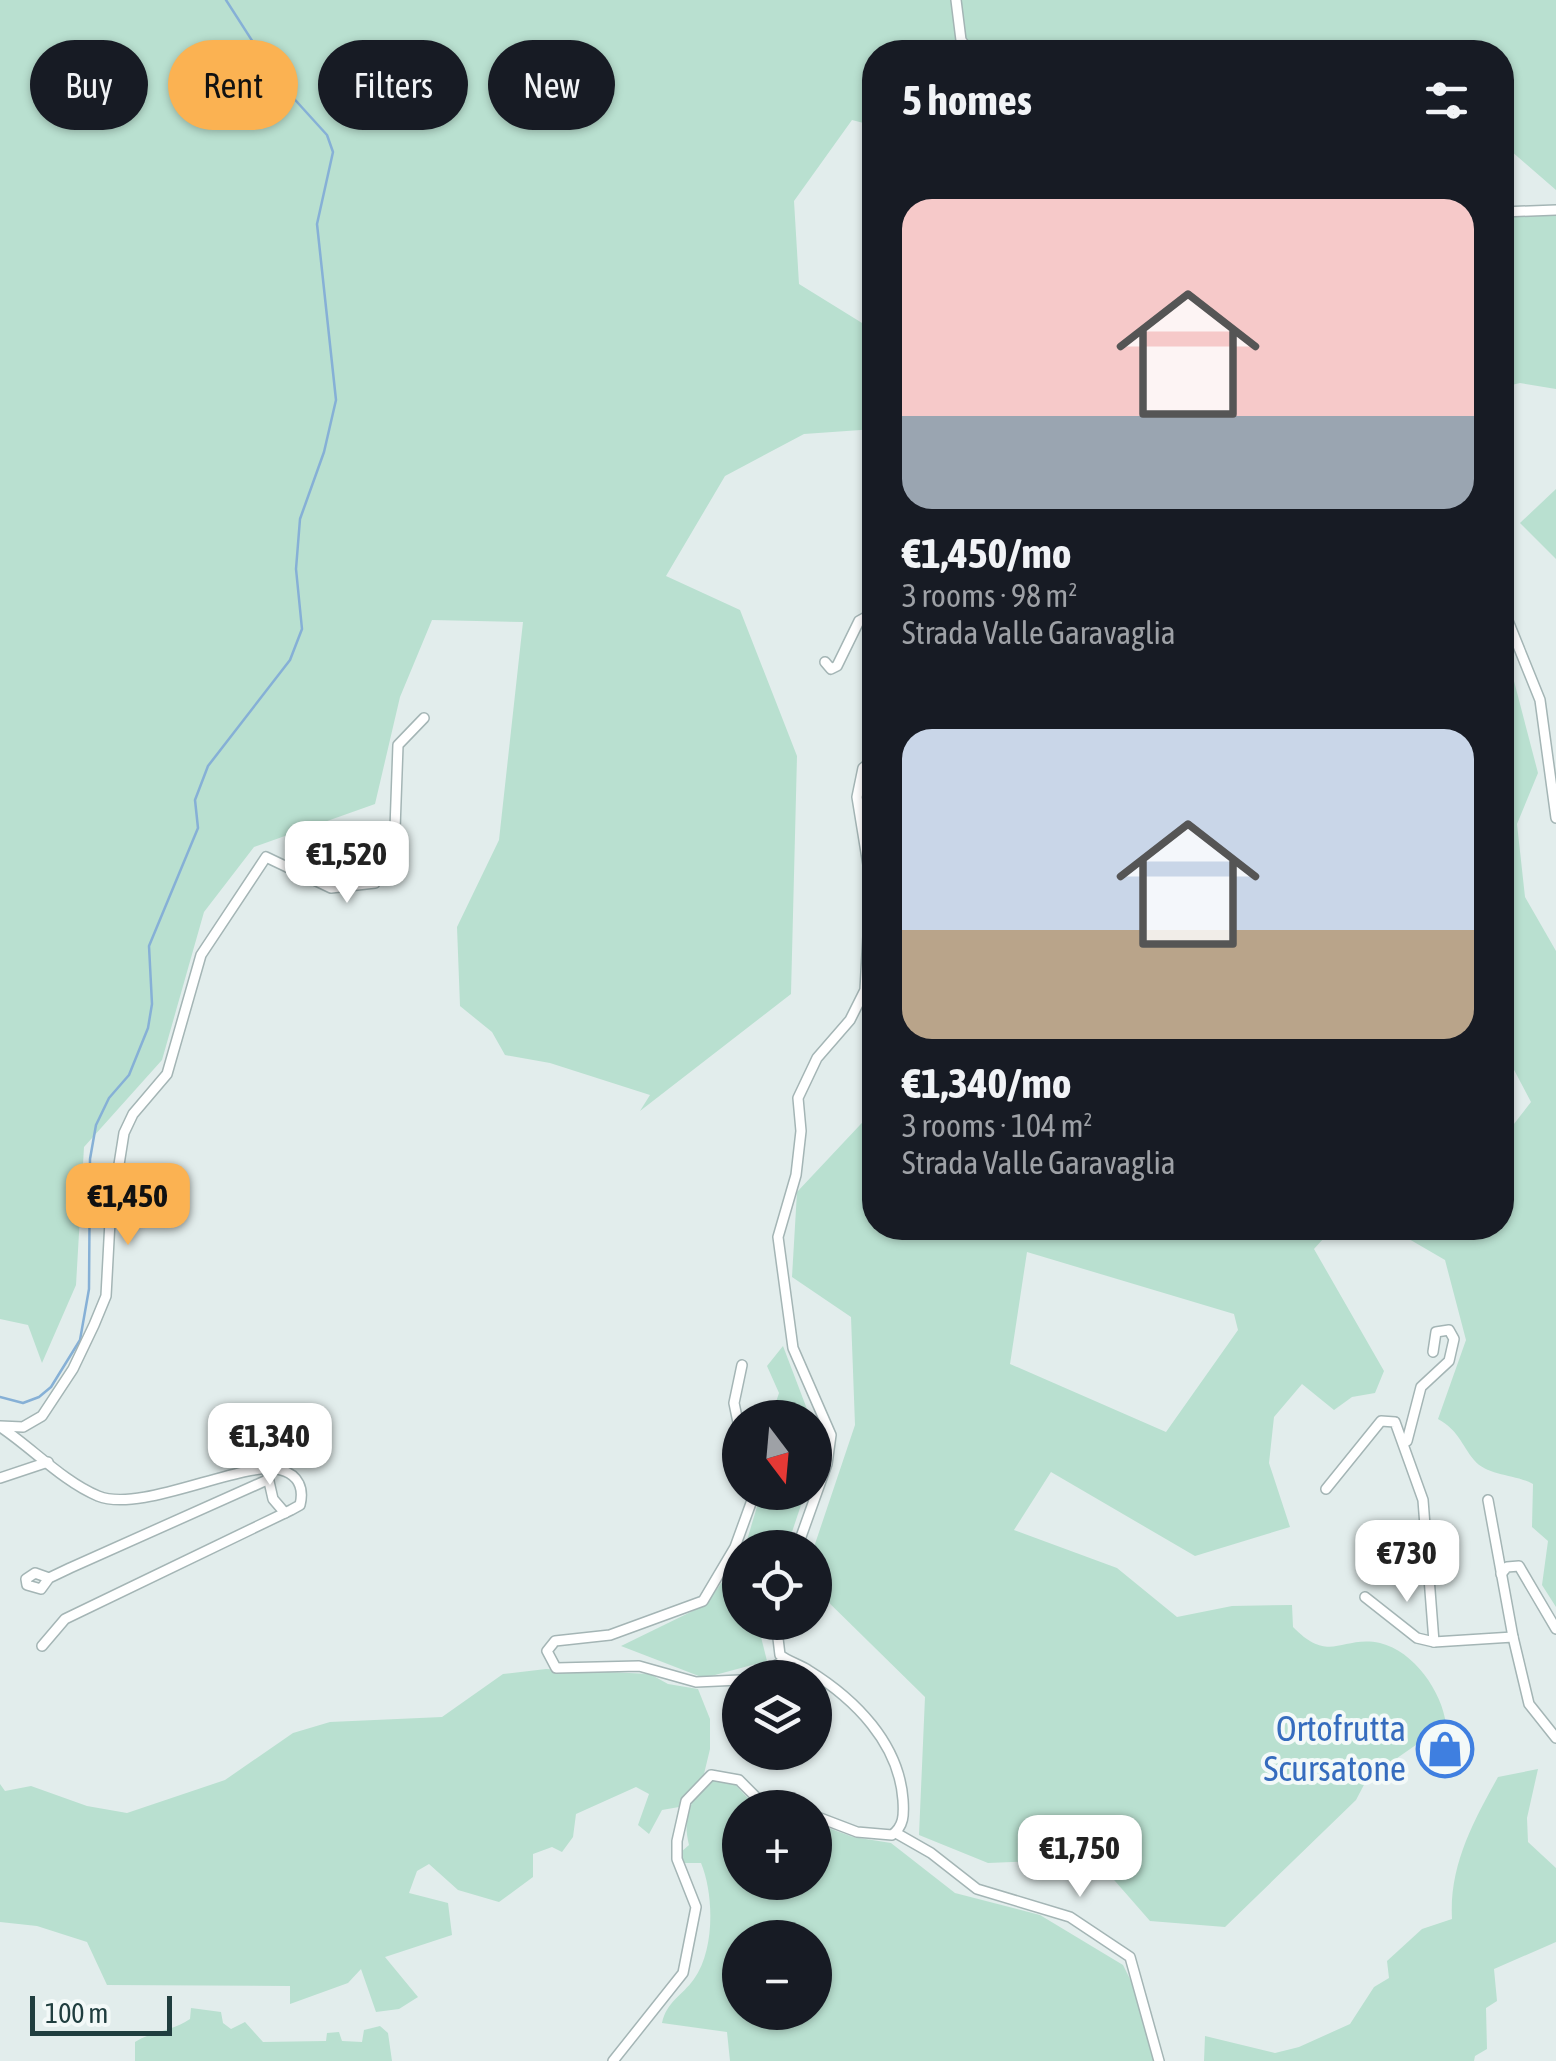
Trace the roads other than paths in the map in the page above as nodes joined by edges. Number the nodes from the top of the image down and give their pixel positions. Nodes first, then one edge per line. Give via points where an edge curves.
1 (956, 0) edge
2 (962, 40) edge
3 (1556, 210) edge
4 (1514, 212) edge
5 (862, 620) edge
6 (1514, 636) edge
7 (825, 662) dead end
8 (424, 718) dead end
9 (862, 774) edge
10 (1556, 818) edge
11 (862, 823) edge
12 (862, 996) edge
13 (1433, 1352) dead end
14 (742, 1365) dead end
15 (734, 1400) edge
16 (0, 1427) edge
17 (1406, 1443) junction
18 (48, 1462) junction
19 (268, 1474) junction
20 (0, 1478) edge
21 (1326, 1488) dead end
22 (1488, 1500) dead end
23 (748, 1510) edge
24 (285, 1513) junction
25 (803, 1530) edge
26 (1501, 1574) junction
27 (49, 1578) dead end
28 (1365, 1597) dead end
29 (1556, 1629) edge
30 (1513, 1637) junction
31 (777, 1640) edge
32 (1434, 1642) junction
33 (42, 1646) dead end
34 (786, 1660) edge
35 (722, 1681) edge
36 (832, 1687) edge
37 (1556, 1738) edge
38 (746, 1790) edge
39 (832, 1822) edge
40 (896, 1833) junction
41 (613, 2061) edge
42 (1159, 2061) edge

1 - 2 street
3 - 4 street
5 - 7 street via 837,666
6 - 10 street via 1540,700
8 - 16 street via 398,745 396,829 375,882 331,888 266,858 201,955 167,1074 124,1133 106,1296 94,1325 42,1416 23,1427
9 - 11 street
12 - 25 street via 798,1098 796,1175 778,1237 793,1348 831,1435
13 - 17 street via 1436,1332 1449,1330 1450,1360 1421,1386
14 - 15 street
16 - 18 street
17 - 21 street via 1396,1422 1381,1421
17 - 32 street via 1424,1500
18 - 19 street via 100,1497 155,1495
18 - 20 street
19 - 24 street via 273,1498
19 - 24 street via 280,1469 300,1482 300,1505
19 - 27 street
22 - 26 street
23 - 35 street via 728,1562 703,1601 610,1635 555,1642 547,1650 556,1668 640,1666 696,1682
24 - 33 street via 65,1620
26 - 29 street via 1519,1566
26 - 30 street
28 - 32 street via 1417,1638
30 - 32 street
30 - 37 street via 1529,1704
31 - 34 street
36 - 40 street via 891,1750 903,1803
38 - 41 street via 730,1776 711,1775 686,1801 677,1858 694,1895 696,1924 683,1973
39 - 40 street via 858,1832
40 - 42 street via 977,1889 1070,1917 1130,1956

